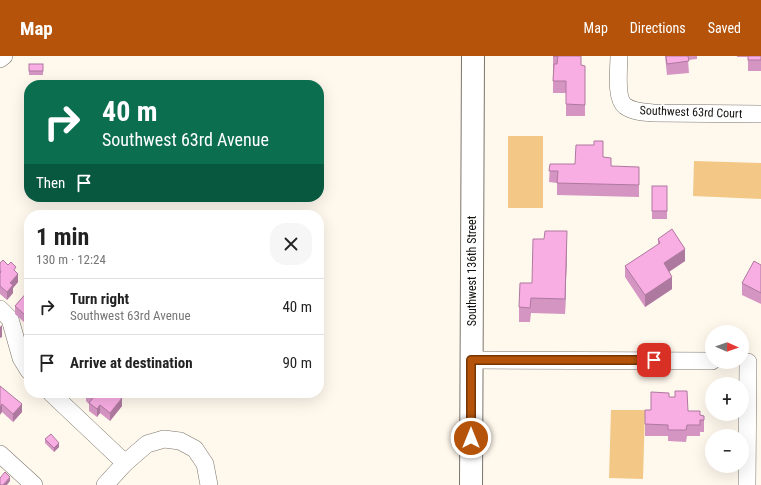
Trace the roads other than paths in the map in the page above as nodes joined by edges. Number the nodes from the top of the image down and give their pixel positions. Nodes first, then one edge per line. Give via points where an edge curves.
1 (4, 56) edge
2 (473, 56) edge
3 (619, 56) edge
4 (0, 58) edge
5 (761, 114) edge
6 (0, 309) edge
7 (471, 360) junction
8 (705, 361) edge
9 (750, 362) edge
10 (24, 363) edge
11 (56, 398) edge
12 (0, 454) edge
13 (125, 463) junction
14 (34, 485) edge
15 (105, 485) edge
16 (209, 485) edge
17 (470, 485) edge
18 (747, 485) edge

1 - 4 street
2 - 7 main road, Southwest 136th Street
3 - 5 street, Southwest 63rd Court via 619,95 622,103 634,110
6 - 10 street via 10,319
7 - 8 street
7 - 17 main road, Southwest 136th Street
9 - 18 street
11 - 13 street
12 - 14 street
13 - 15 street
13 - 16 street via 147,444 164,439 180,441 195,449 205,464

